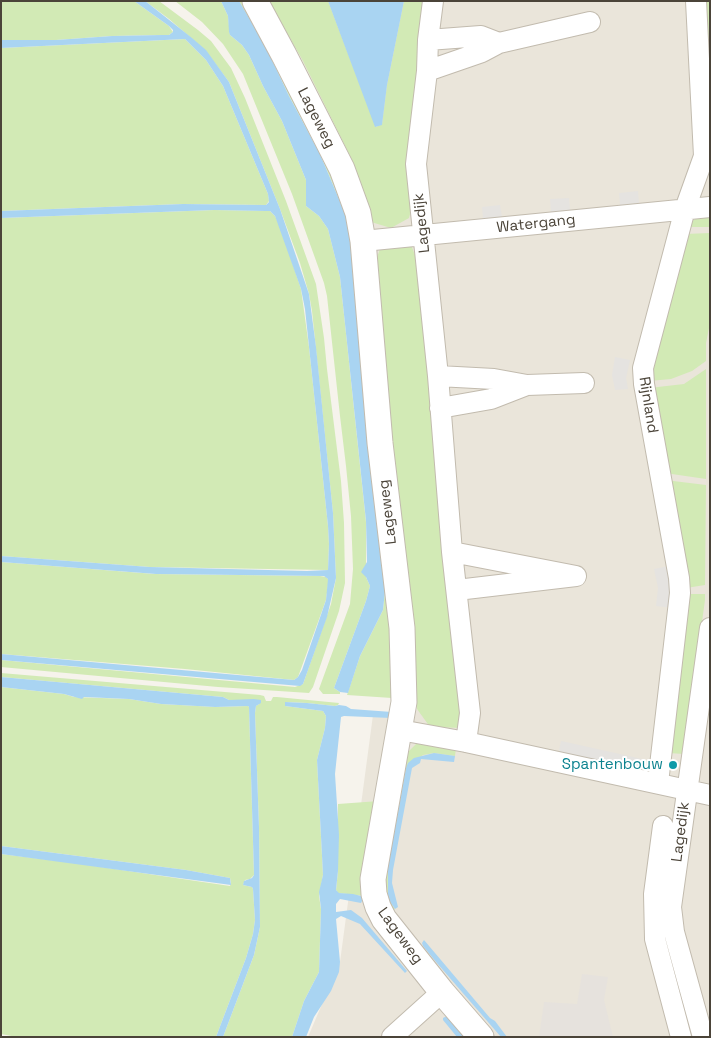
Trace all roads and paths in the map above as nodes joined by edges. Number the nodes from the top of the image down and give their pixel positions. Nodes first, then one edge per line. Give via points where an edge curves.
1 (254, 1) edge
2 (265, 1) edge
3 (433, 1) edge
4 (696, 1) edge
5 (590, 22) dead end
6 (270, 28) junction
7 (428, 40) junction
8 (499, 43) junction
9 (427, 71) junction
10 (710, 207) edge
11 (685, 209) junction
12 (424, 235) junction
13 (363, 241) junction
14 (438, 376) junction
15 (584, 383) dead end
16 (527, 385) junction
17 (440, 408) junction
18 (452, 552) junction
19 (456, 590) junction
20 (710, 628) edge
21 (400, 730) junction
22 (466, 742) junction
23 (658, 783) junction
24 (687, 789) junction
25 (710, 794) edge
26 (663, 826) dead end
27 (442, 992) junction
28 (392, 1037) edge
29 (481, 1037) edge
30 (681, 1037) edge
31 (703, 1037) edge

1 - 6 street, Lageweg
2 - 6 street, Lageweg
3 - 7 street, Lagedijk
4 - 11 street, Rijnland via 704,156
5 - 8 street
6 - 13 street, Lageweg via 342,169 358,213
7 - 8 street via 481,36
7 - 9 street, Lagedijk
8 - 9 street
9 - 12 street, Lagedijk via 416,164
10 - 11 street, Watergang
11 - 12 street, Watergang
11 - 23 street, Rijnland via 643,368 680,593
12 - 13 street, Watergang
12 - 14 street, Lagedijk
13 - 21 street, Lageweg via 380,443 402,628 404,702
14 - 16 street via 494,379
14 - 17 street, Lagedijk
15 - 16 street
16 - 17 street via 491,399
17 - 18 street, Lagedijk
18 - 19 street, Lagedijk
18 - 19 street via 576,576
19 - 22 street, Lagedijk via 470,713
20 - 24 street
21 - 22 street, Lagedijk
21 - 27 street, Lageweg via 373,879 374,894 384,918
22 - 23 street, Lagedijk
23 - 24 street, Lagedijk
24 - 25 street
24 - 31 street, Lagedijk via 672,907 674,932
26 - 30 street, Lagedijk via 654,894 655,939
27 - 28 street
27 - 29 street, Lageweg

